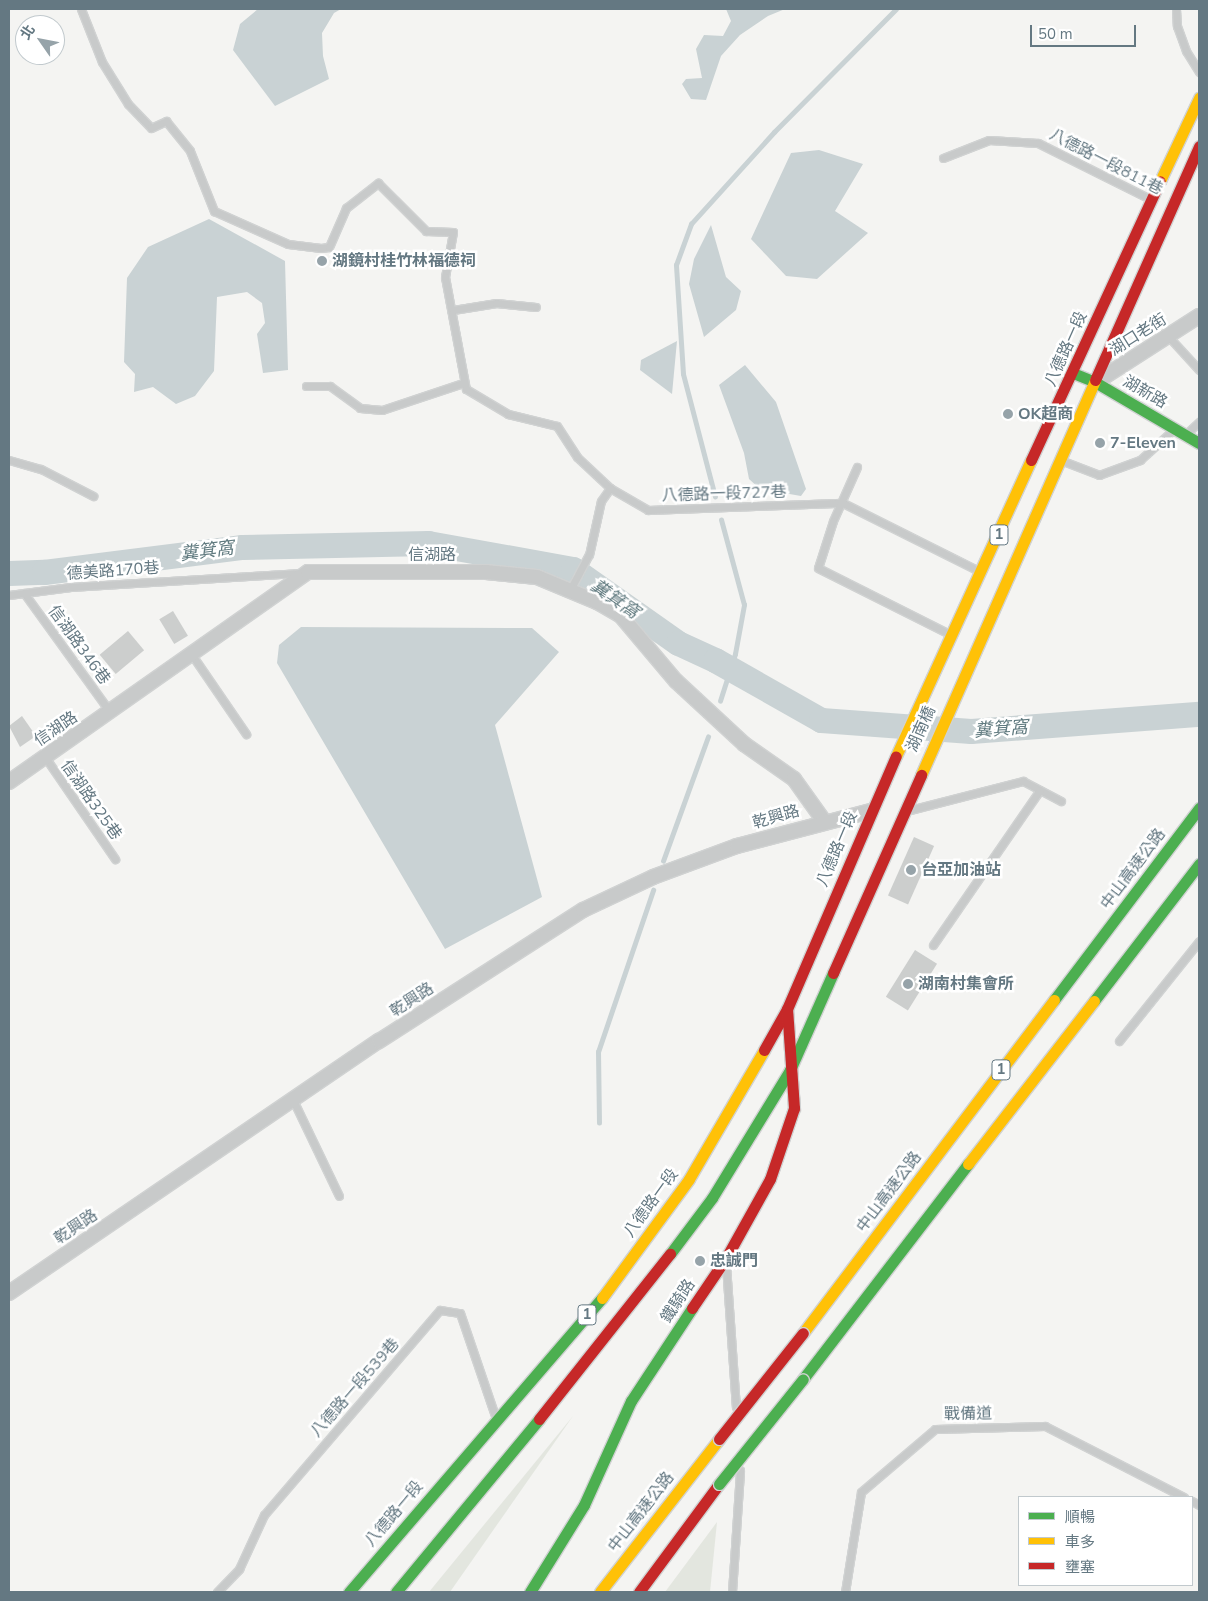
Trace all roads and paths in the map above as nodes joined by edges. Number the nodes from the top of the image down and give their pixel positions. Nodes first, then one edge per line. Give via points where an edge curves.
1 (81, 9) edge
2 (1176, 9) edge
3 (1199, 72) edge
4 (1199, 98) edge
5 (1199, 146) edge
6 (942, 158) dead end
7 (1160, 204) junction
8 (536, 308) dead end
9 (453, 310) junction
10 (1199, 316) edge
11 (1168, 336) junction
12 (1199, 370) edge
13 (1073, 373) junction
14 (1095, 382) junction
15 (463, 383) junction
16 (306, 386) dead end
17 (1199, 422) edge
18 (1175, 428) junction
19 (1186, 435) junction
20 (1199, 443) edge
21 (9, 460) edge
22 (1060, 460) junction
23 (857, 467) dead end
24 (610, 488) junction
25 (93, 496) dead end
26 (843, 503) junction
27 (308, 572) junction
28 (982, 572) junction
29 (573, 585) junction
30 (24, 593) junction
31 (9, 595) edge
32 (951, 635) junction
33 (192, 655) junction
34 (955, 692) joint
35 (922, 695) joint
36 (111, 713) junction
37 (246, 734) dead end
38 (45, 757) junction
39 (888, 775) joint
40 (9, 782) edge
41 (1040, 790) junction
42 (1061, 801) dead end
43 (1199, 808) edge
44 (870, 811) junction
45 (902, 812) junction
46 (824, 822) junction
47 (115, 859) dead end
48 (1199, 864) edge
49 (1199, 941) edge
50 (933, 945) dead end
51 (787, 1010) junction
52 (1120, 1042) dead end
53 (790, 1070) junction
54 (294, 1102) junction
55 (339, 1196) dead end
56 (726, 1258) junction
57 (9, 1293) edge
58 (496, 1419) junction
59 (737, 1434) dead end
60 (738, 1444) dead end
61 (1182, 1496) edge
62 (217, 1592) edge
63 (349, 1592) edge
64 (396, 1592) edge
65 (530, 1592) edge
66 (600, 1592) edge
67 (639, 1592) edge
68 (732, 1592) edge
69 (845, 1592) edge

1 - 9 lane via 102,62 128,104 151,128 166,121 190,150 214,211 288,244 330,247 346,208 378,183 426,231 453,232 445,277
2 - 3 lane via 1177,26 1186,51
4 - 7 main road, 八德路一段 / 1
5 - 7 main road, 八德路一段 / 1
6 - 7 lane, 八德路一段811巷 via 988,140 1038,143
7 - 13 main road, 八德路一段 / 1
7 - 14 main road, 八德路一段 / 1
8 - 9 lane via 496,303
9 - 15 lane via 452,328
10 - 11 street, 湖口老街
11 - 12 lane
11 - 14 street, 湖口老街
13 - 14 main road, 湖新路
13 - 28 main road, 八德路一段 / 1
14 - 18 main road, 湖新路
14 - 22 main road, 八德路一段 / 1
15 - 16 lane via 382,410 360,408 330,386
15 - 24 lane, 八德路一段727巷 via 466,389 508,414 557,426 577,457
17 - 19 lane
18 - 19 main road, 湖新路
18 - 22 lane via 1140,460 1100,474
19 - 20 main road, 湖新路
21 - 25 lane via 40,469
22 - 34 main road, 八德路一段 / 1
23 - 26 lane
24 - 26 lane, 八德路一段727巷 via 648,510
24 - 29 lane via 601,501 589,555
26 - 28 lane, 八德路一段727巷
26 - 32 lane via 833,521 818,568
27 - 29 street, 信湖路 via 486,572 537,576
27 - 30 lane, 德美路170巷
27 - 33 street, 信湖路
28 - 32 main road, 八德路一段 / 1
29 - 46 street, 信湖路 via 621,616 676,681 759,756 794,779
30 - 31 lane, 德美路170巷
30 - 36 lane, 信湖路346巷
32 - 35 main road, 八德路一段 / 1
33 - 36 street, 信湖路
33 - 37 lane
34 - 45 main road, 湖南橋 / 1
35 - 39 main road, 湖南橋 / 1
36 - 38 street, 信湖路
38 - 40 street, 信湖路
38 - 47 lane, 信湖路325巷
39 - 44 main road, 八德路一段 / 1
41 - 42 lane
41 - 45 lane via 1023,781
41 - 50 lane
43 - 66 main road, 中山高速公路 / 1, bridge via 802,1332
44 - 46 street, 乾興路
44 - 51 main road, 八德路一段 / 1
45 - 53 main road, 1
46 - 54 street, 乾興路 via 737,846 653,877 583,910 379,1042
48 - 67 main road, 1, bridge
49 - 52 lane
51 - 53 main road, 鐵騎路
51 - 58 main road, 八德路一段 / 1 via 689,1179 600,1301
53 - 56 main road, 鐵騎路 via 794,1108 773,1170
53 - 64 main road, 1 via 712,1198 625,1314
54 - 55 lane
54 - 57 street, 乾興路
56 - 59 lane
56 - 65 main road, 鐵騎路 via 631,1401 584,1505
58 - 62 lane, 八德路一段539巷 via 460,1313 440,1310 264,1515 239,1569
58 - 63 main road, 八德路一段 / 1
60 - 68 lane via 740,1473
61 - 69 lane, 戰備道 via 1045,1426 935,1429 861,1492

